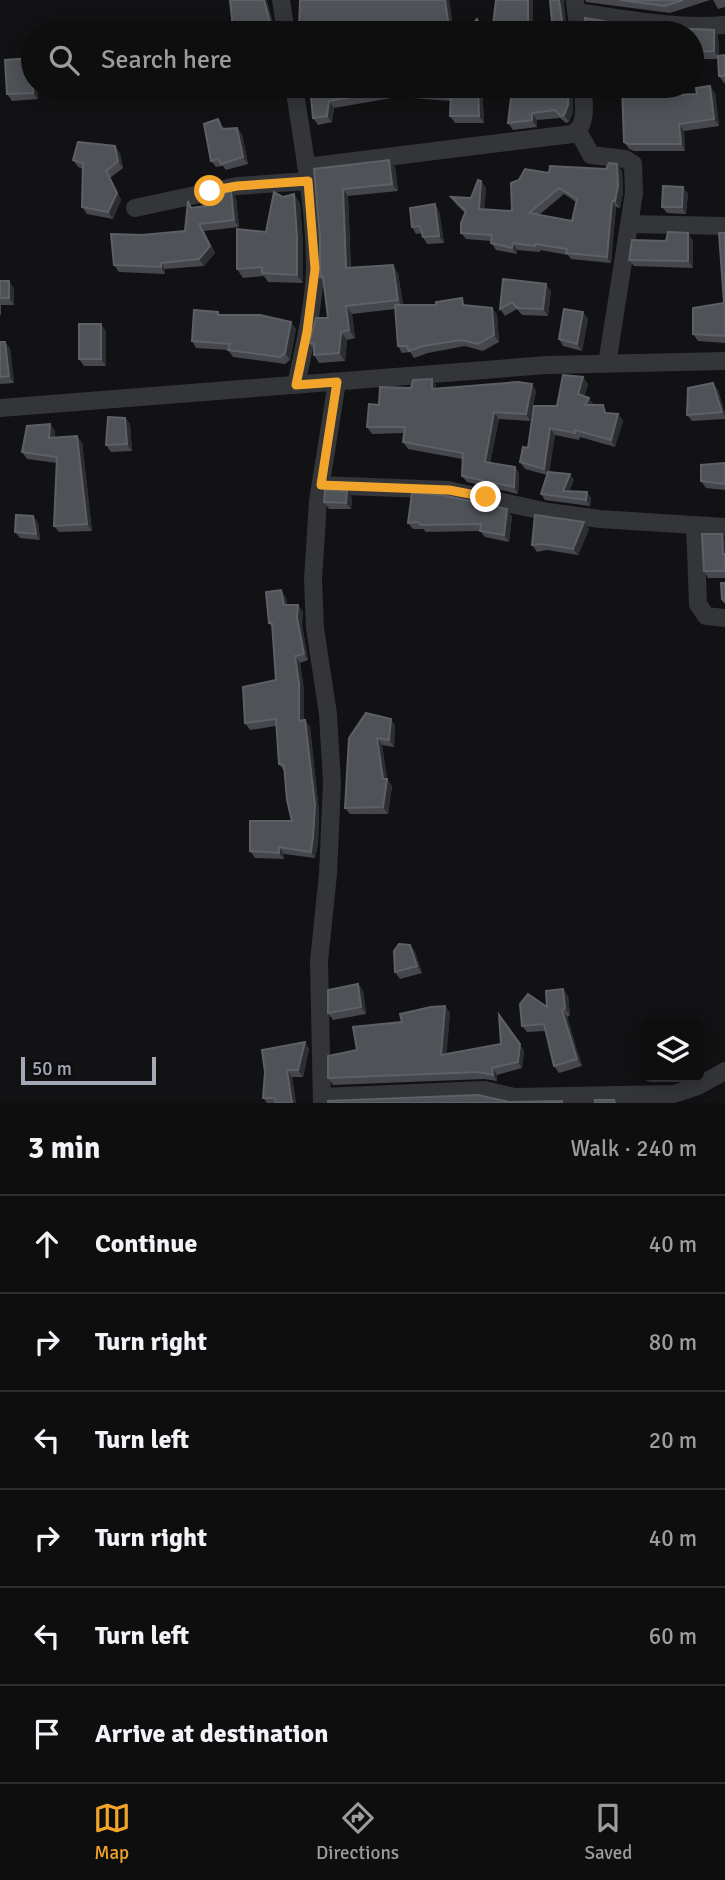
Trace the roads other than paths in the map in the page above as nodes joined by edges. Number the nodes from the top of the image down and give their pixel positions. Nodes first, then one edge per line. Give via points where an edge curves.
1 (281, 0) edge
2 (576, 6) edge
3 (284, 21) edge
4 (645, 21) edge
5 (725, 24) edge
6 (704, 26) edge
7 (296, 98) edge
8 (583, 98) edge
9 (578, 131) junction
10 (307, 174) junction
11 (135, 208) dead end
12 (629, 224) junction
13 (725, 226) edge
14 (725, 361) edge
15 (607, 364) junction
16 (337, 382) junction
17 (296, 385) junction
18 (0, 408) edge
19 (321, 485) junction
20 (695, 525) junction
21 (725, 527) edge
22 (725, 618) edge
23 (725, 1071) edge
24 (674, 1099) edge
25 (322, 1100) edge

1 - 3 street
2 - 4 street
5 - 6 street
7 - 10 street
8 - 9 street via 583,124
9 - 10 street
9 - 12 street via 591,155 633,164
10 - 11 street
10 - 17 street via 315,269
12 - 13 street
12 - 15 street
14 - 15 street
15 - 16 street
16 - 17 street
16 - 19 street
17 - 18 street
19 - 20 street via 449,490 548,512
19 - 25 street via 313,580 332,783 319,961
20 - 21 street
20 - 22 street via 698,604 706,616
23 - 24 street
24 - 25 street via 514,1097 484,1090

